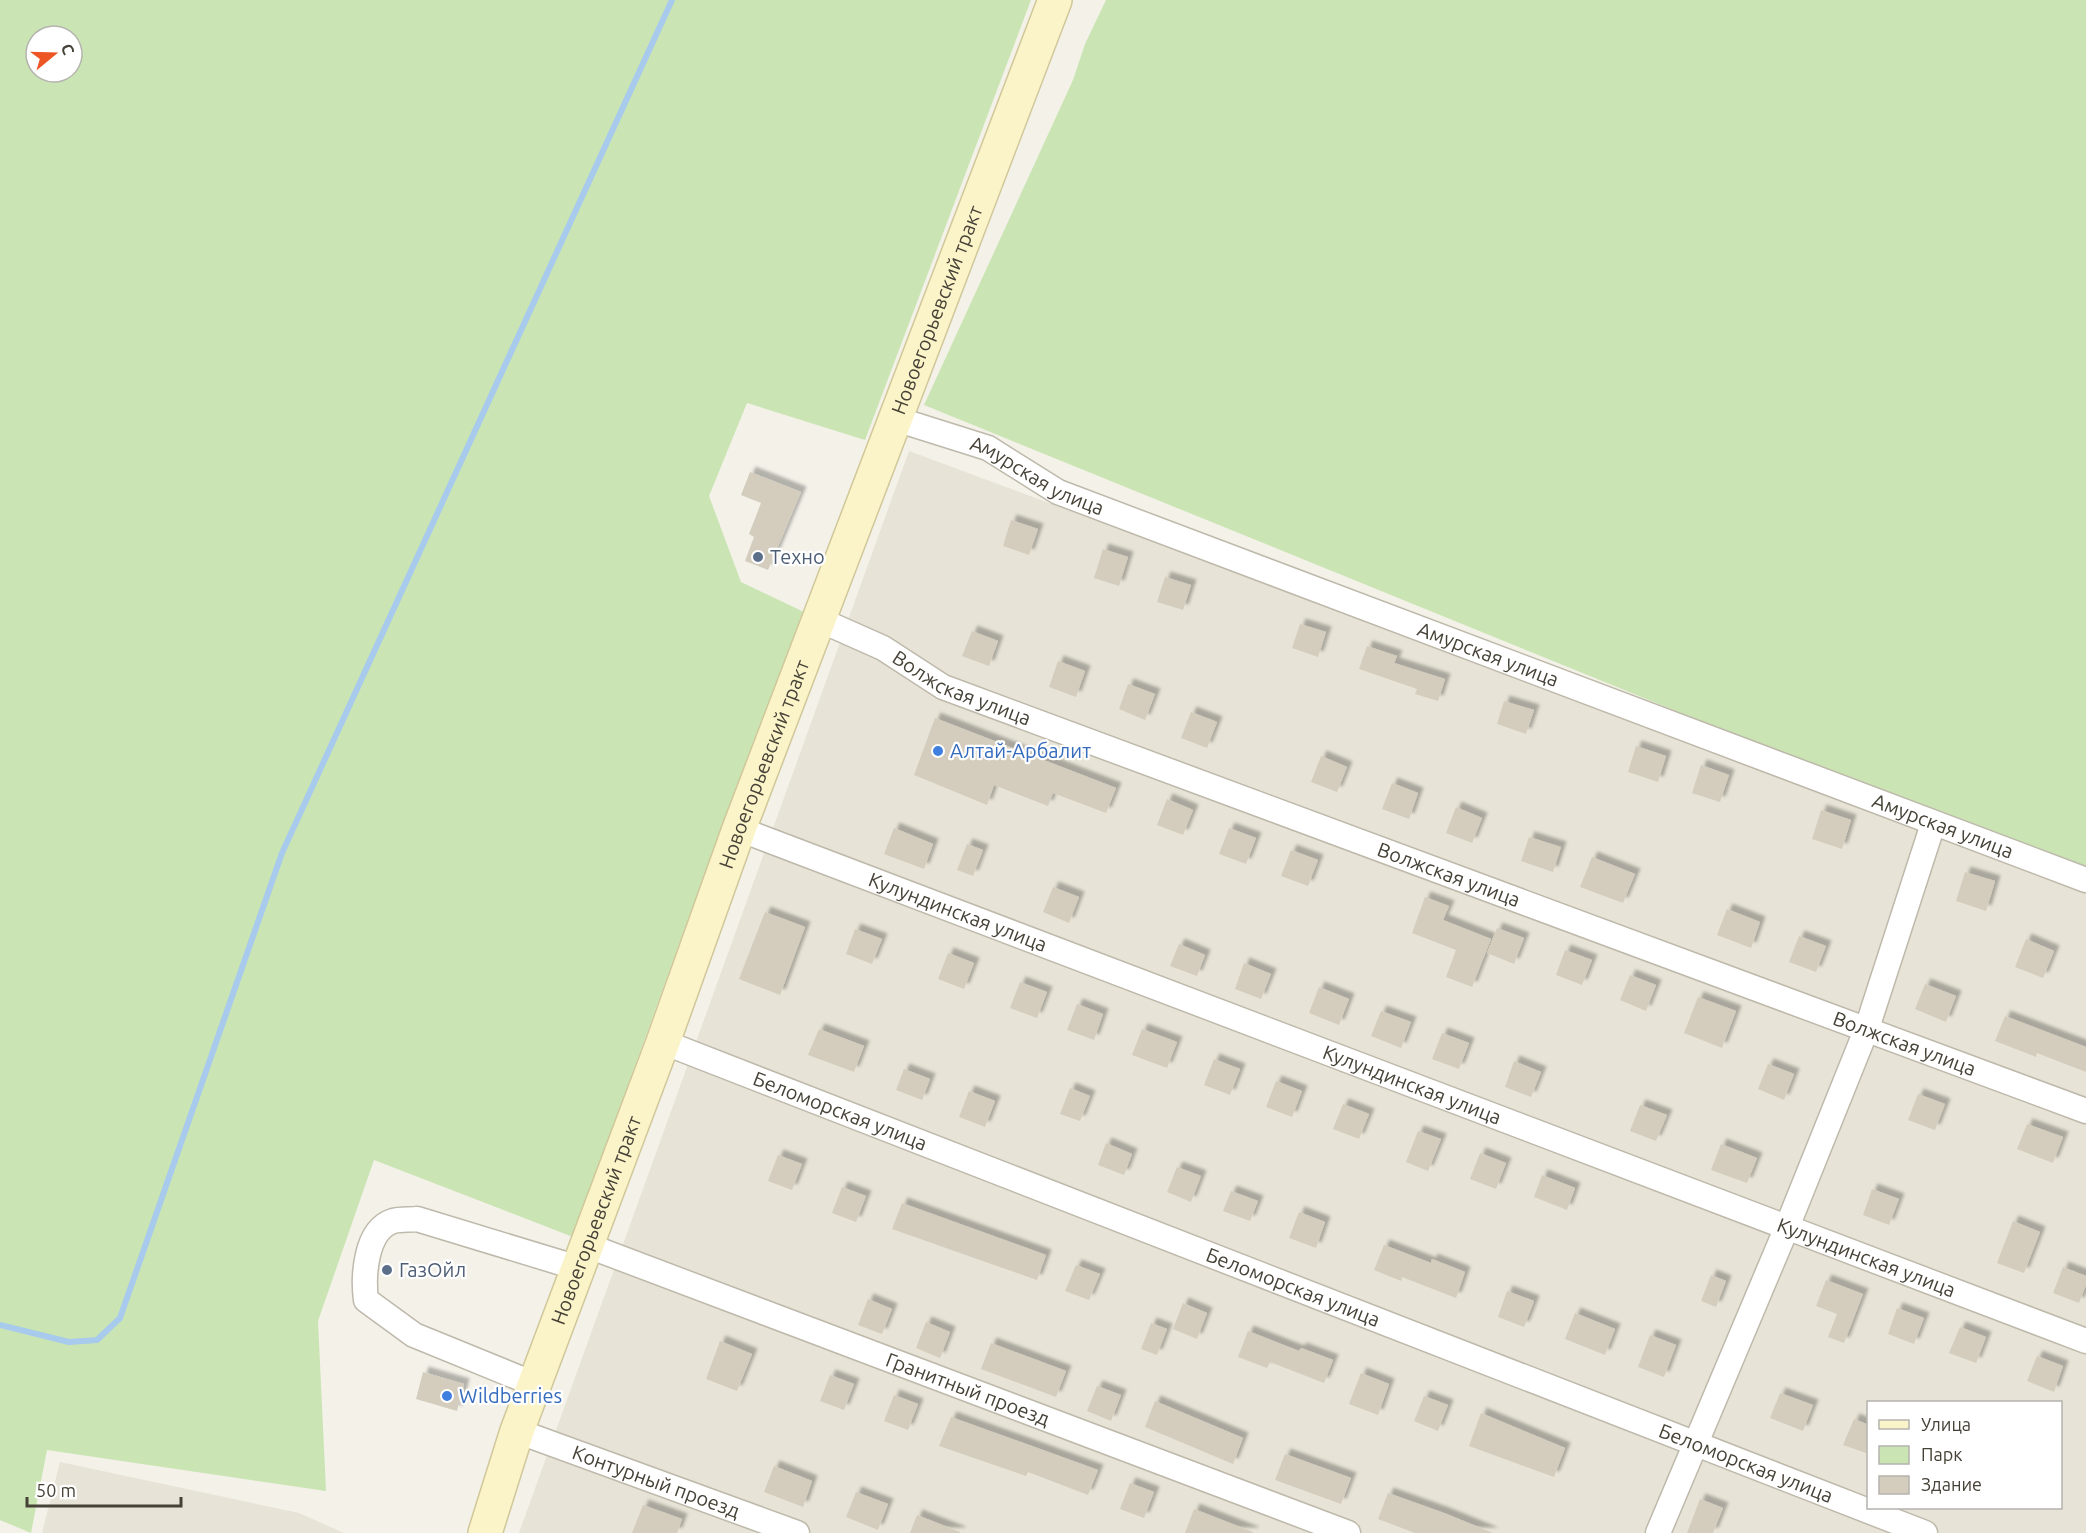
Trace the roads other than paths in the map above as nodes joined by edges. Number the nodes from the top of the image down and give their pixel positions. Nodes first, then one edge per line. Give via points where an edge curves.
1 (1055, 0) edge
2 (896, 419) junction
3 (820, 620) junction
4 (1933, 824) junction
5 (739, 829) junction
6 (2086, 880) edge
7 (1867, 1028) junction
8 (663, 1042) junction
9 (2086, 1111) edge
10 (1787, 1227) junction
11 (582, 1256) junction
12 (2086, 1341) edge
13 (534, 1384) junction
14 (517, 1431) junction
15 (1695, 1444) junction
16 (485, 1533) edge
17 (797, 1533) edge
18 (1348, 1533) edge
19 (1658, 1533) edge
20 (1925, 1533) edge

1 - 2 main road, Новоегорьевский тракт
2 - 3 main road, Новоегорьевский тракт
2 - 4 street, Амурская улица via 988,448 1058,492
3 - 5 main road, Новоегорьевский тракт
3 - 7 street, Волжская улица via 883,648 943,687
4 - 6 street, Амурская улица
4 - 7 street
5 - 8 main road, Новоегорьевский тракт
5 - 10 street, Кулундинская улица
7 - 9 street, Волжская улица
7 - 10 street
8 - 11 main road, Новоегорьевский тракт
8 - 15 street, Беломорская улица
10 - 12 street, Кулундинская улица
10 - 15 street
11 - 13 main road, Новоегорьевский тракт
11 - 13 street, Гранитный проезд via 417,1220 392,1221 373,1238 363,1276 366,1300 414,1335
11 - 18 street, Гранитный проезд
13 - 14 main road, Новоегорьевский тракт
14 - 16 main road, Новоегорьевский тракт
14 - 17 street, Контурный проезд
15 - 19 street
15 - 20 street, Беломорская улица

